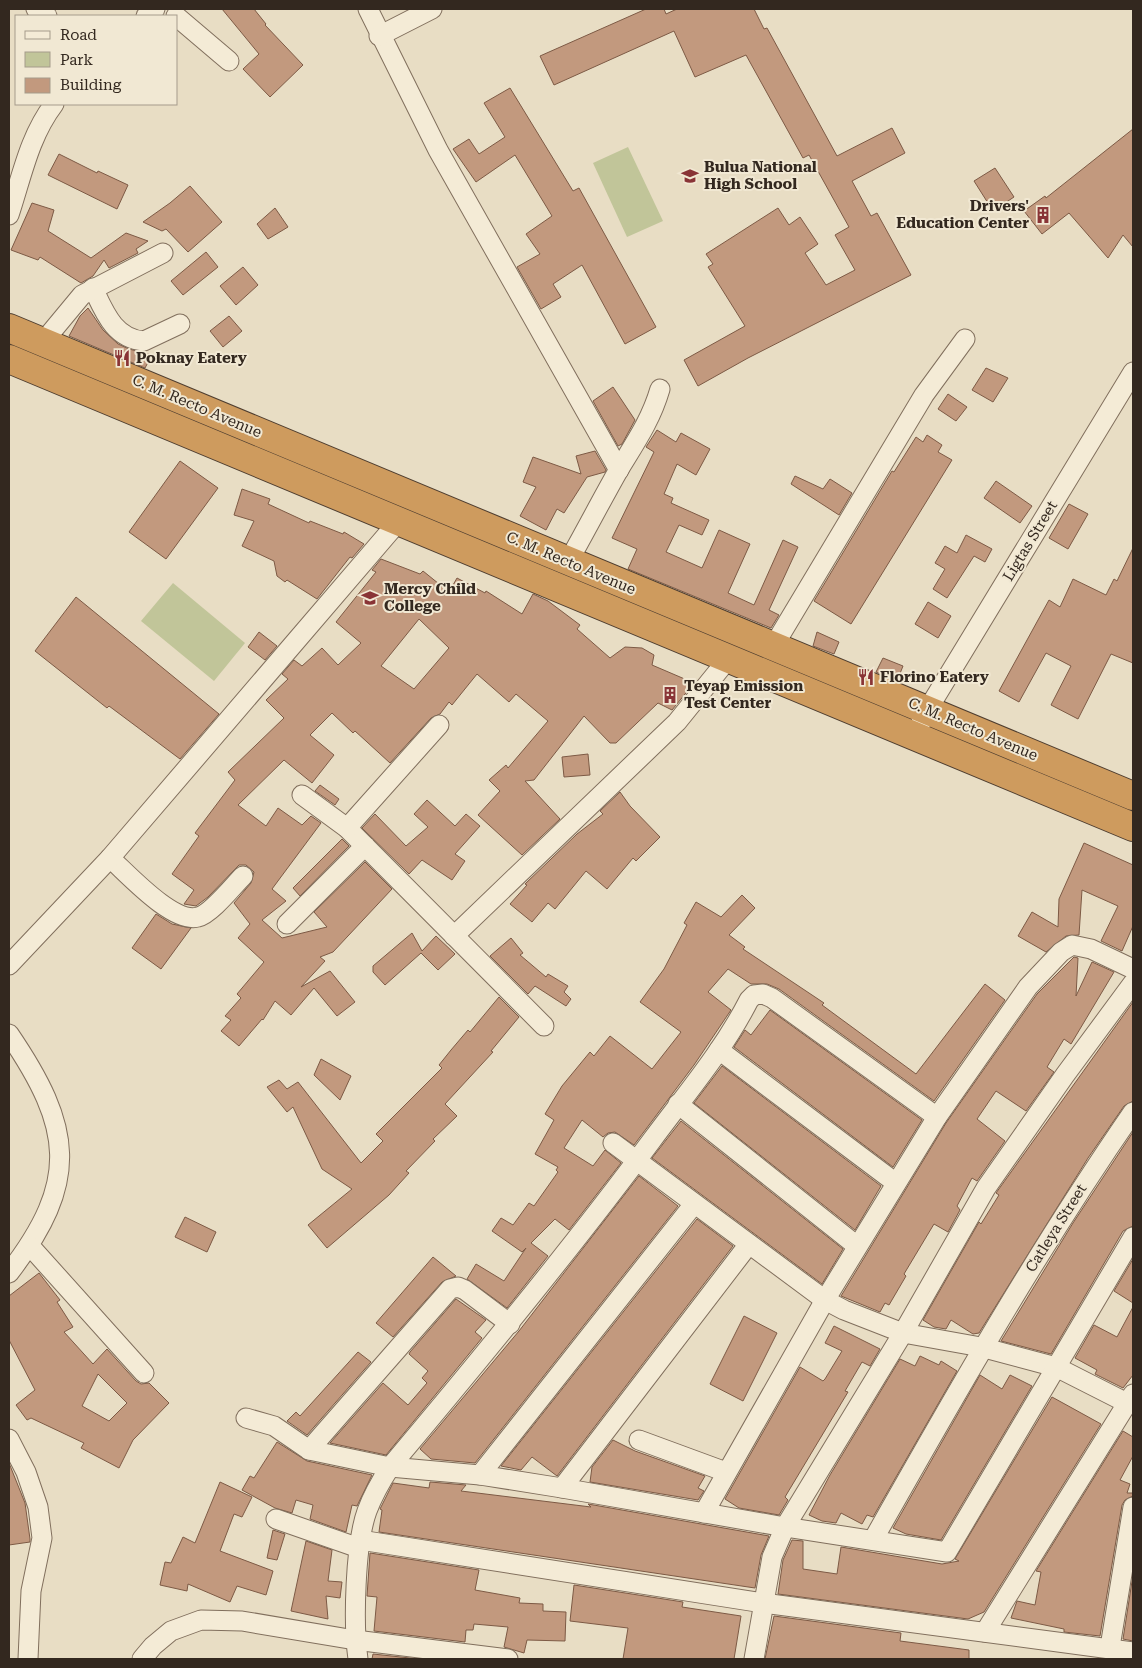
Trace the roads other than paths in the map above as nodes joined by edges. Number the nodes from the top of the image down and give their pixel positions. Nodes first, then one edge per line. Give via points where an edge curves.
1 (368, 9) edge
2 (432, 9) edge
3 (178, 18) edge
4 (379, 36) junction
5 (229, 61) dead end
6 (53, 105) edge
7 (9, 215) edge
8 (163, 253) dead end
9 (94, 288) junction
10 (180, 324) dead end
11 (9, 328) edge
12 (965, 339) dead end
13 (43, 342) junction
14 (9, 359) edge
15 (1133, 372) edge
16 (660, 389) dead end
17 (619, 470) junction
18 (398, 522) junction
19 (568, 562) junction
20 (773, 646) junction
21 (728, 659) junction
22 (928, 709) junction
23 (439, 725) dead end
24 (914, 736) junction
25 (302, 795) dead end
26 (1133, 796) edge
27 (1133, 827) edge
28 (347, 828) junction
29 (366, 846) junction
30 (110, 858) junction
31 (243, 876) dead end
32 (287, 924) dead end
33 (454, 936) junction
34 (9, 965) edge
35 (1133, 969) edge
36 (1133, 983) edge
37 (544, 1026) dead end
38 (9, 1034) edge
39 (719, 1050) junction
40 (678, 1104) junction
41 (1133, 1112) edge
42 (937, 1117) junction
43 (613, 1143) dead end
44 (637, 1160) junction
45 (896, 1183) junction
46 (694, 1204) junction
47 (1133, 1237) edge
48 (748, 1244) junction
49 (30, 1246) junction
50 (856, 1246) junction
51 (9, 1273) edge
52 (825, 1300) junction
53 (510, 1324) junction
54 (903, 1333) junction
55 (982, 1347) junction
56 (1056, 1367) junction
57 (144, 1373) dead end
58 (1130, 1398) edge
59 (246, 1418) dead end
60 (9, 1439) edge
61 (639, 1440) dead end
62 (309, 1450) junction
63 (390, 1466) junction
64 (726, 1472) junction
65 (480, 1475) junction
66 (562, 1488) junction
67 (1133, 1507) edge
68 (704, 1513) junction
69 (276, 1519) dead end
70 (785, 1527) junction
71 (873, 1540) junction
72 (360, 1544) junction
73 (763, 1603) junction
74 (985, 1632) junction
75 (355, 1640) junction
76 (1110, 1647) junction
77 (1133, 1652) edge
78 (28, 1659) edge
79 (142, 1659) edge
80 (358, 1659) edge
81 (508, 1659) edge
82 (754, 1659) edge

1 - 4 street
2 - 4 street
3 - 5 street
4 - 17 street via 438,150
6 - 7 street via 31,142
8 - 9 street
9 - 10 street via 112,324 125,337 144,342
9 - 13 street via 71,306
11 - 13 highway, C. M. Recto Avenue
12 - 20 street via 924,395
13 - 19 highway, C. M. Recto Avenue
14 - 18 highway, C. M. Recto Avenue
15 - 22 street, Ligtas Street
16 - 17 street via 646,428
17 - 19 street
18 - 21 highway, C. M. Recto Avenue
18 - 30 street
19 - 20 highway, C. M. Recto Avenue
20 - 22 highway, C. M. Recto Avenue
21 - 24 highway, C. M. Recto Avenue
21 - 33 street via 677,722
22 - 24 street, Ligtas Street
22 - 26 highway, C. M. Recto Avenue
23 - 28 street
24 - 27 highway, C. M. Recto Avenue
25 - 28 street
28 - 29 street
29 - 32 street
29 - 33 street
30 - 31 street via 143,889 186,917 197,918 206,914
30 - 34 street
33 - 37 street
35 - 42 street via 1081,945 1066,948 1028,987
36 - 54 street via 996,1173
38 - 49 street via 50,1104 57,1131 59,1155 54,1196
39 - 40 street
39 - 42 street via 749,1000 754,994 762,994
39 - 45 street
40 - 44 street
40 - 50 street
41 - 55 street, Catleya Street via 1056,1227
42 - 45 street
43 - 44 street
44 - 46 street
44 - 53 street
45 - 50 street
46 - 48 street
46 - 65 street
47 - 56 street
48 - 52 street
48 - 66 street
49 - 51 street
49 - 57 street
50 - 52 street
52 - 54 street
52 - 64 street
53 - 62 street via 465,1290 458,1287 450,1289
53 - 63 street
54 - 55 street
54 - 70 street
55 - 56 street
55 - 71 street, Catleya Street
56 - 58 street
56 - 71 street via 947,1552
58 - 74 street
59 - 62 street via 274,1426
60 - 78 street via 26,1472 38,1507 42,1538 31,1591
61 - 64 street
62 - 63 street
63 - 65 street
63 - 72 street via 367,1511
64 - 68 street
65 - 66 street
66 - 68 street
67 - 76 street
68 - 70 street
69 - 72 street
70 - 71 street
70 - 73 street via 772,1557
72 - 73 street
72 - 75 street
73 - 74 street
73 - 82 street
74 - 76 street
75 - 79 street via 242,1622 201,1620 170,1631
75 - 80 street
75 - 81 street
76 - 77 street

